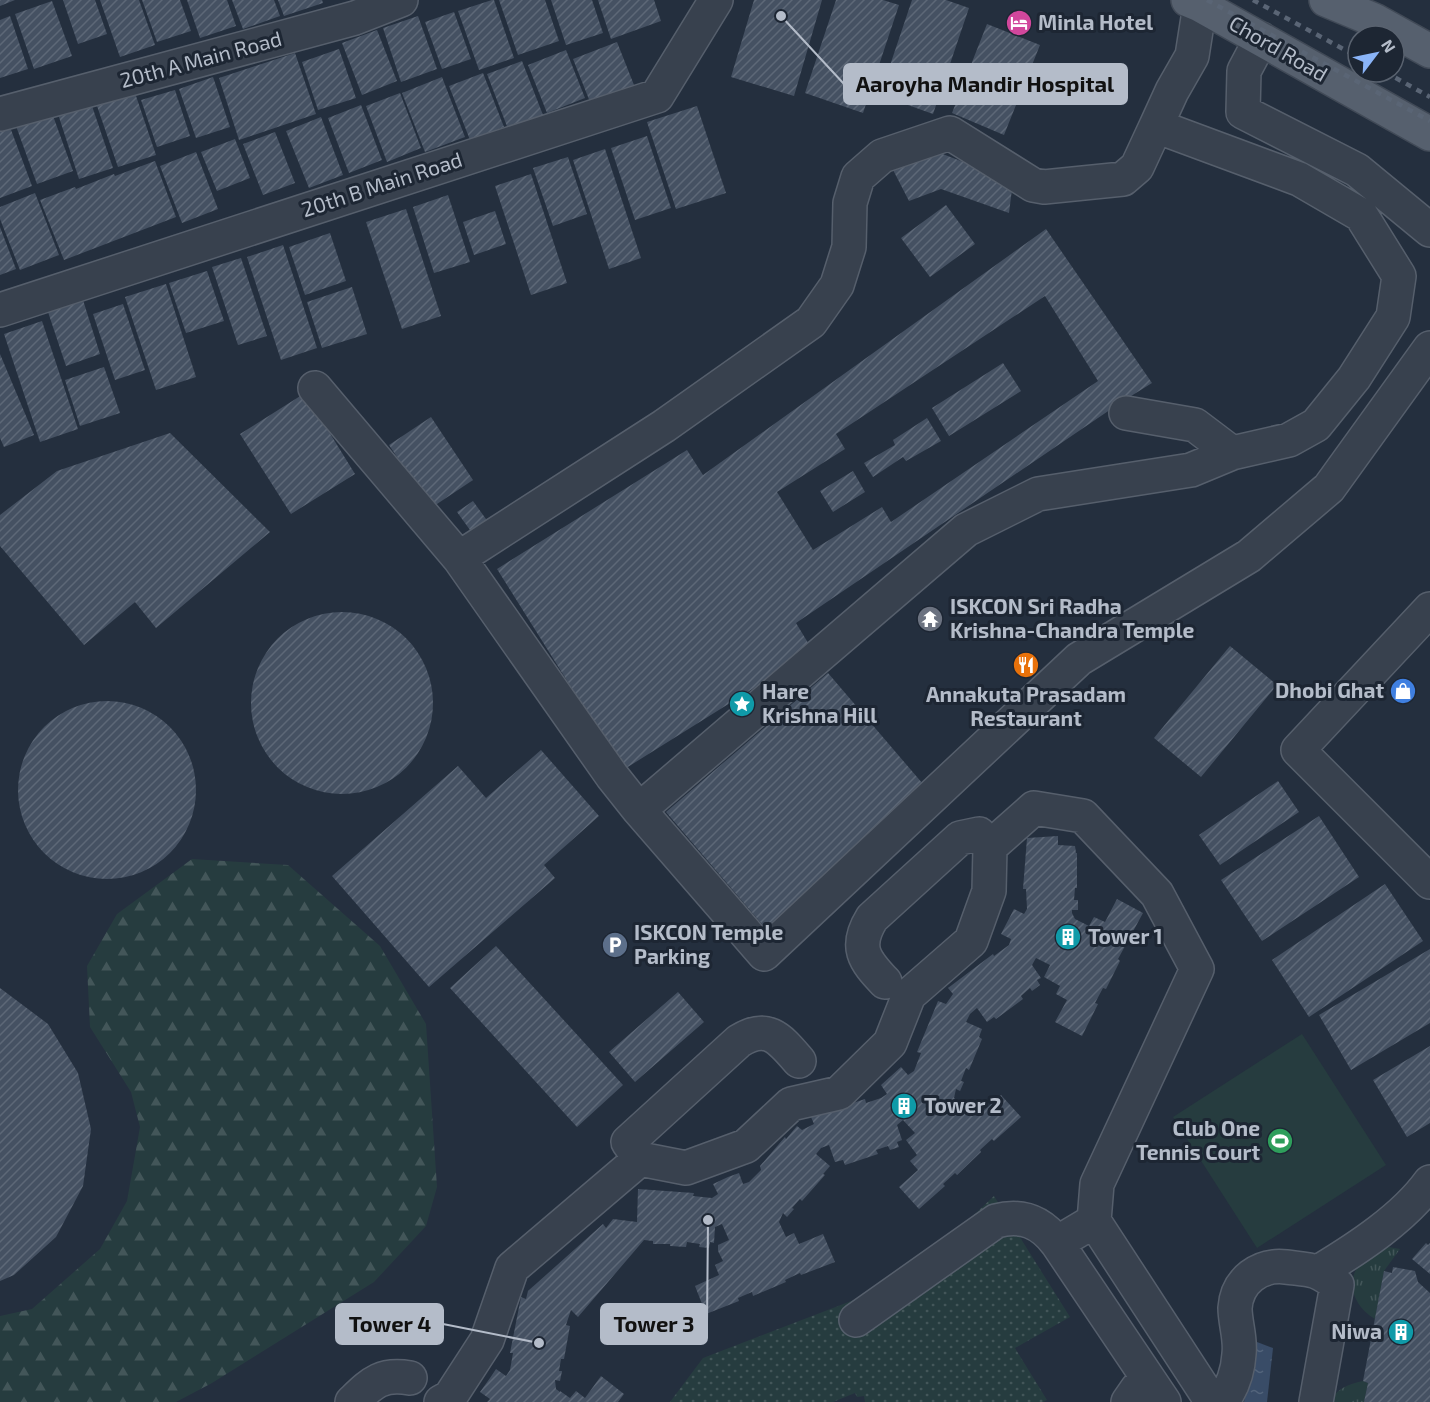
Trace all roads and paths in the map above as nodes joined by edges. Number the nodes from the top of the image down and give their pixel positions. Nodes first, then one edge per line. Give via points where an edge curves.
1 (400, 0) edge
2 (716, 0) edge
3 (1326, 0) edge
4 (1194, 2) edge
5 (1376, 10) edge
6 (1261, 39) junction
7 (1430, 51) edge
8 (0, 114) edge
9 (1156, 126) junction
10 (1430, 134) edge
11 (1430, 230) edge
12 (0, 310) edge
13 (1430, 348) edge
14 (315, 388) dead end
15 (1126, 413) dead end
16 (1232, 453) junction
17 (459, 558) junction
18 (1430, 609) edge
19 (639, 810) junction
20 (990, 847) junction
21 (1430, 882) edge
22 (885, 982) dead end
23 (799, 1061) dead end
24 (640, 1160) junction
25 (1430, 1182) edge
26 (1094, 1221) junction
27 (1057, 1243) junction
28 (1329, 1278) junction
29 (856, 1320) dead end
30 (410, 1378) dead end
31 (1147, 1395) edge
32 (352, 1402) edge
33 (441, 1402) edge
34 (1212, 1402) edge
35 (1222, 1402) edge
36 (1316, 1402) edge

1 - 8 street, 20th A Main Road via 355,18
2 - 12 street, 20th B Main Road via 657,96
3 - 5 main road
4 - 6 main road, Chord Road
4 - 9 street via 1192,56
5 - 7 main road
6 - 10 main road, Chord Road
6 - 11 street via 1244,71 1243,112 1357,170
9 - 16 street via 1299,179 1361,215 1398,276 1393,316 1354,378 1316,425 1289,440
9 - 17 street via 1137,167 1123,179 1033,185 950,133 882,156 858,177 850,203 849,247 837,285 811,322 664,426
13 - 19 street via 1329,488 1249,556 1078,659 764,954
14 - 17 street
15 - 16 street via 1195,425
16 - 19 street via 1191,470 1038,494 966,530
17 - 19 street
18 - 21 street via 1298,750
20 - 22 street via 979,834 960,837 872,918 862,951 866,962
20 - 24 street via 988,891 971,941 909,994 890,1042 839,1093 791,1104 746,1146 686,1168
20 - 26 street via 1034,808 1083,816 1157,894 1197,969 1097,1184
23 - 24 street via 779,1039 760,1033 739,1041 628,1142
24 - 33 street via 512,1268 487,1340 450,1397
25 - 28 street via 1382,1229 1348,1254
26 - 27 street
26 - 34 street
27 - 29 street via 1042,1226 1031,1221 996,1221
27 - 31 street
28 - 35 street via 1273,1265 1256,1272 1243,1285 1235,1310 1239,1338 1237,1368
28 - 36 street
30 - 32 street via 385,1377

